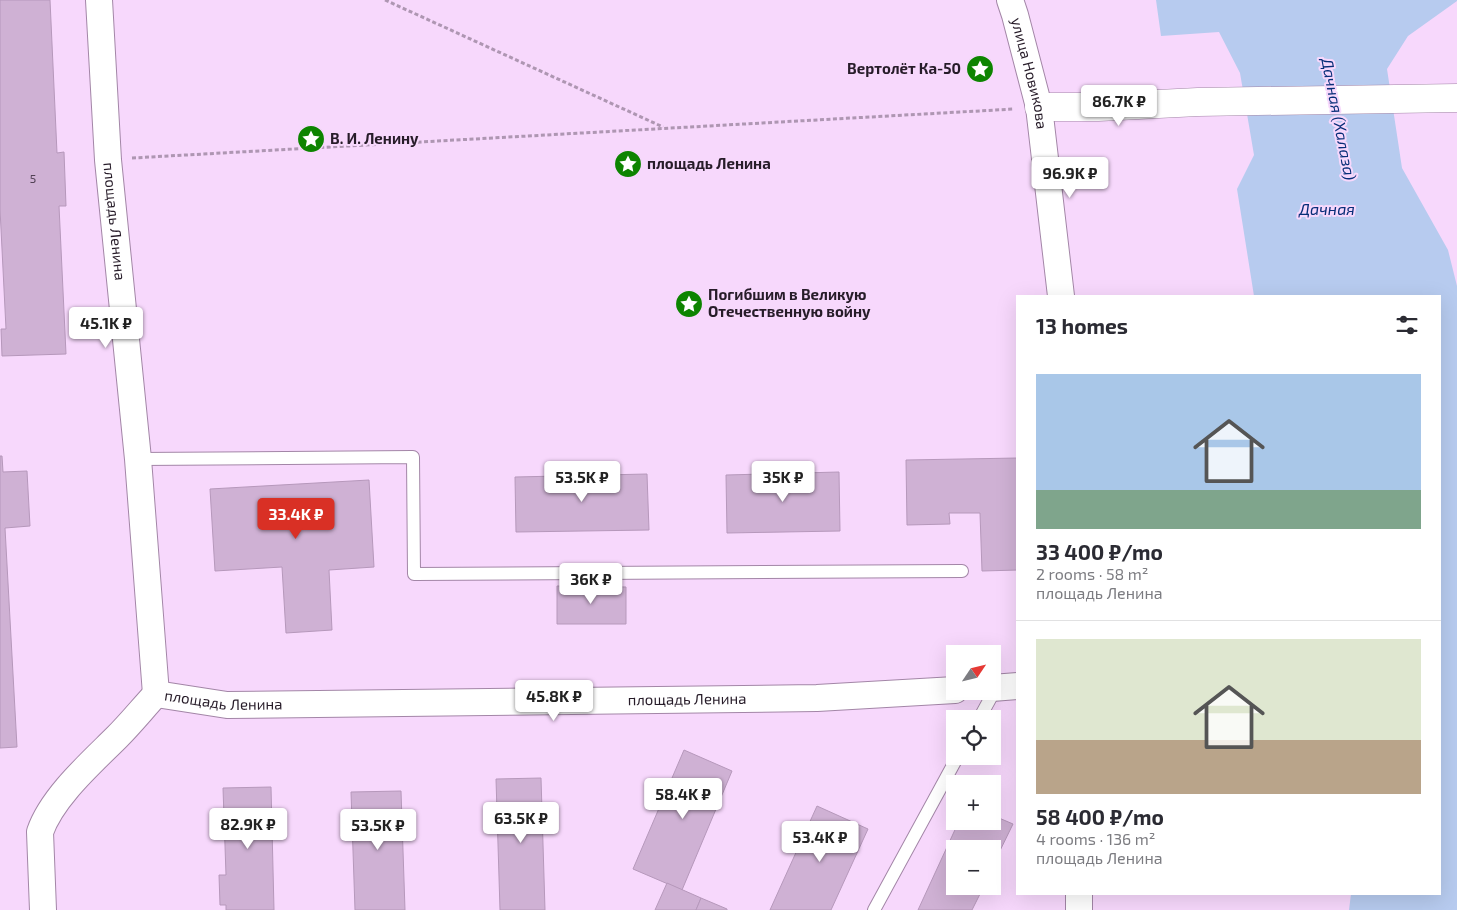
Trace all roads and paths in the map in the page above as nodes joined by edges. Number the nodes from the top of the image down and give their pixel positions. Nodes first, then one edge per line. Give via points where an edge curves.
1 (99, 0) edge
2 (385, 0) edge
3 (1010, 0) edge
4 (1457, 98) edge
5 (1038, 107) junction
6 (664, 127) junction
7 (108, 160) junction
8 (1061, 295) edge
9 (138, 459) junction
10 (962, 572) dead end
11 (1002, 688) edge
12 (946, 691) edge
13 (156, 694) junction
14 (986, 710) edge
15 (953, 765) edge
16 (1078, 895) edge
17 (43, 910) edge
18 (874, 910) edge
19 (1079, 910) edge

1 - 7 street, площадь Ленина
2 - 6 path
3 - 5 street, улица Новикова
4 - 5 street
5 - 6 path
5 - 8 street, улица Новикова
6 - 7 path
7 - 9 street, площадь Ленина
9 - 10 lane via 413,457 414,574
9 - 13 street, площадь Ленина
11 - 14 lane
12 - 13 street, площадь Ленина via 817,698 237,704
13 - 17 street via 69,785 43,822 40,832
15 - 18 lane
16 - 19 street

